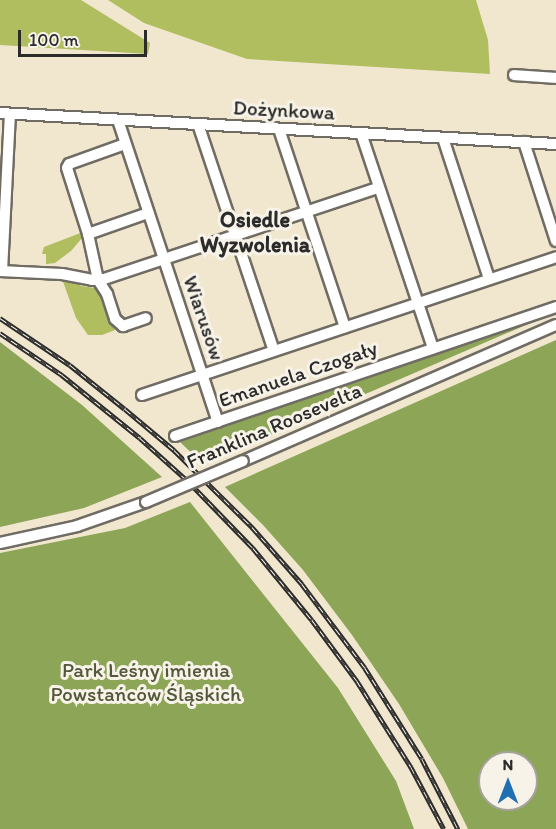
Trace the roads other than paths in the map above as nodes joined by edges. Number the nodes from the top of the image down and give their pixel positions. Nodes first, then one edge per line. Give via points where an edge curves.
1 (514, 75) dead end
2 (556, 78) edge
3 (5, 114) edge
4 (117, 120) junction
5 (198, 124) junction
6 (279, 129) junction
7 (361, 133) junction
8 (443, 138) junction
9 (525, 142) junction
10 (125, 144) junction
11 (556, 144) edge
12 (378, 188) junction
13 (307, 212) junction
14 (147, 213) junction
15 (88, 234) junction
16 (236, 236) junction
17 (556, 241) edge
18 (556, 257) edge
19 (163, 260) junction
20 (1, 271) edge
21 (489, 279) junction
22 (98, 280) junction
23 (418, 303) junction
24 (556, 307) edge
25 (146, 318) dead end
26 (556, 325) edge
27 (345, 327) junction
28 (433, 348) junction
29 (274, 351) junction
30 (202, 375) junction
31 (142, 394) dead end
32 (218, 422) junction
33 (176, 436) dead end
34 (0, 543) edge

1 - 2 street
3 - 4 street, Dożynkowa
3 - 20 street, Dożynkowa
4 - 5 street, Dożynkowa
4 - 10 street, Wiarusów
5 - 6 street, Dożynkowa
5 - 16 street, Emanuela Czogały
6 - 7 street, Dożynkowa
6 - 13 street, Emanuela Czogały
7 - 8 street, Dożynkowa
7 - 12 street
8 - 9 street, Dożynkowa
8 - 21 street
9 - 11 street, Dożynkowa
9 - 17 street
10 - 14 street, Wiarusów
10 - 15 street via 67,168
12 - 13 street
12 - 23 street
13 - 16 street
13 - 27 street, Emanuela Czogały
14 - 15 street
14 - 19 street, Wiarusów
15 - 22 street
16 - 19 street
16 - 29 street, Emanuela Czogały
18 - 21 street, Emanuela Czogały
19 - 22 street, Wiarusów
19 - 30 street, Wiarusów
20 - 22 street, Wiarusów
21 - 23 street, Emanuela Czogały
22 - 25 street via 118,323 123,326
23 - 27 street, Emanuela Czogały
23 - 28 street
24 - 28 street, Emanuela Czogały
26 - 34 street, Franklina Roosevelta, bridge via 146,502 77,526
27 - 29 street, Emanuela Czogały
28 - 32 street, Emanuela Czogały
29 - 30 street, Emanuela Czogały
30 - 31 street, Emanuela Czogały
30 - 32 street, Wiarusów
32 - 33 street, Emanuela Czogały

